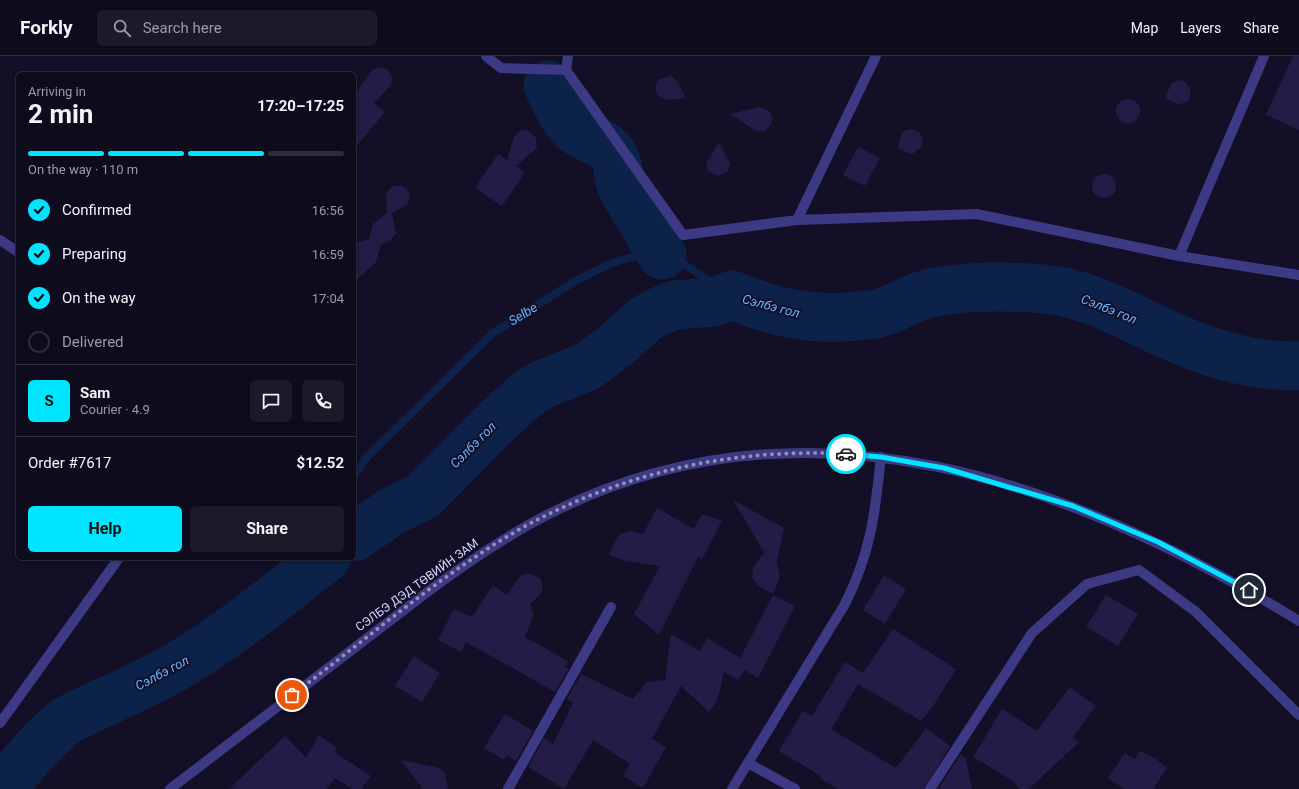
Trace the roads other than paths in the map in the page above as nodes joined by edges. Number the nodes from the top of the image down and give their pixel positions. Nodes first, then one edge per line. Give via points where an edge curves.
1 (486, 56) edge
2 (568, 56) edge
3 (876, 56) edge
4 (1264, 56) edge
5 (566, 70) junction
6 (797, 220) junction
7 (0, 240) edge
8 (16, 251) edge
9 (1179, 256) junction
10 (1299, 275) edge
11 (881, 457) junction
12 (118, 560) edge
13 (611, 607) dead end
14 (1299, 621) edge
15 (1299, 715) edge
16 (0, 723) edge
17 (748, 763) junction
18 (170, 789) edge
19 (508, 789) edge
20 (732, 789) edge
21 (795, 789) edge
22 (930, 789) edge

1 - 5 street via 501,68
2 - 5 street
3 - 6 street
4 - 9 street
5 - 6 street via 683,235
6 - 9 street via 977,214
7 - 8 street
9 - 10 street
11 - 14 street, СЭЛБЭ ДЭД ТӨВИЙН ЗАМ via 944,468 1073,506 1199,562
11 - 17 street via 875,517 865,560 857,580
11 - 18 street, СЭЛБЭ ДЭД ТӨВИЙН ЗАМ via 779,452 720,459 618,484 550,513 467,563
12 - 16 street
13 - 19 street
15 - 22 street via 1196,612 1139,570 1087,584 1032,633
17 - 20 street
17 - 21 street

